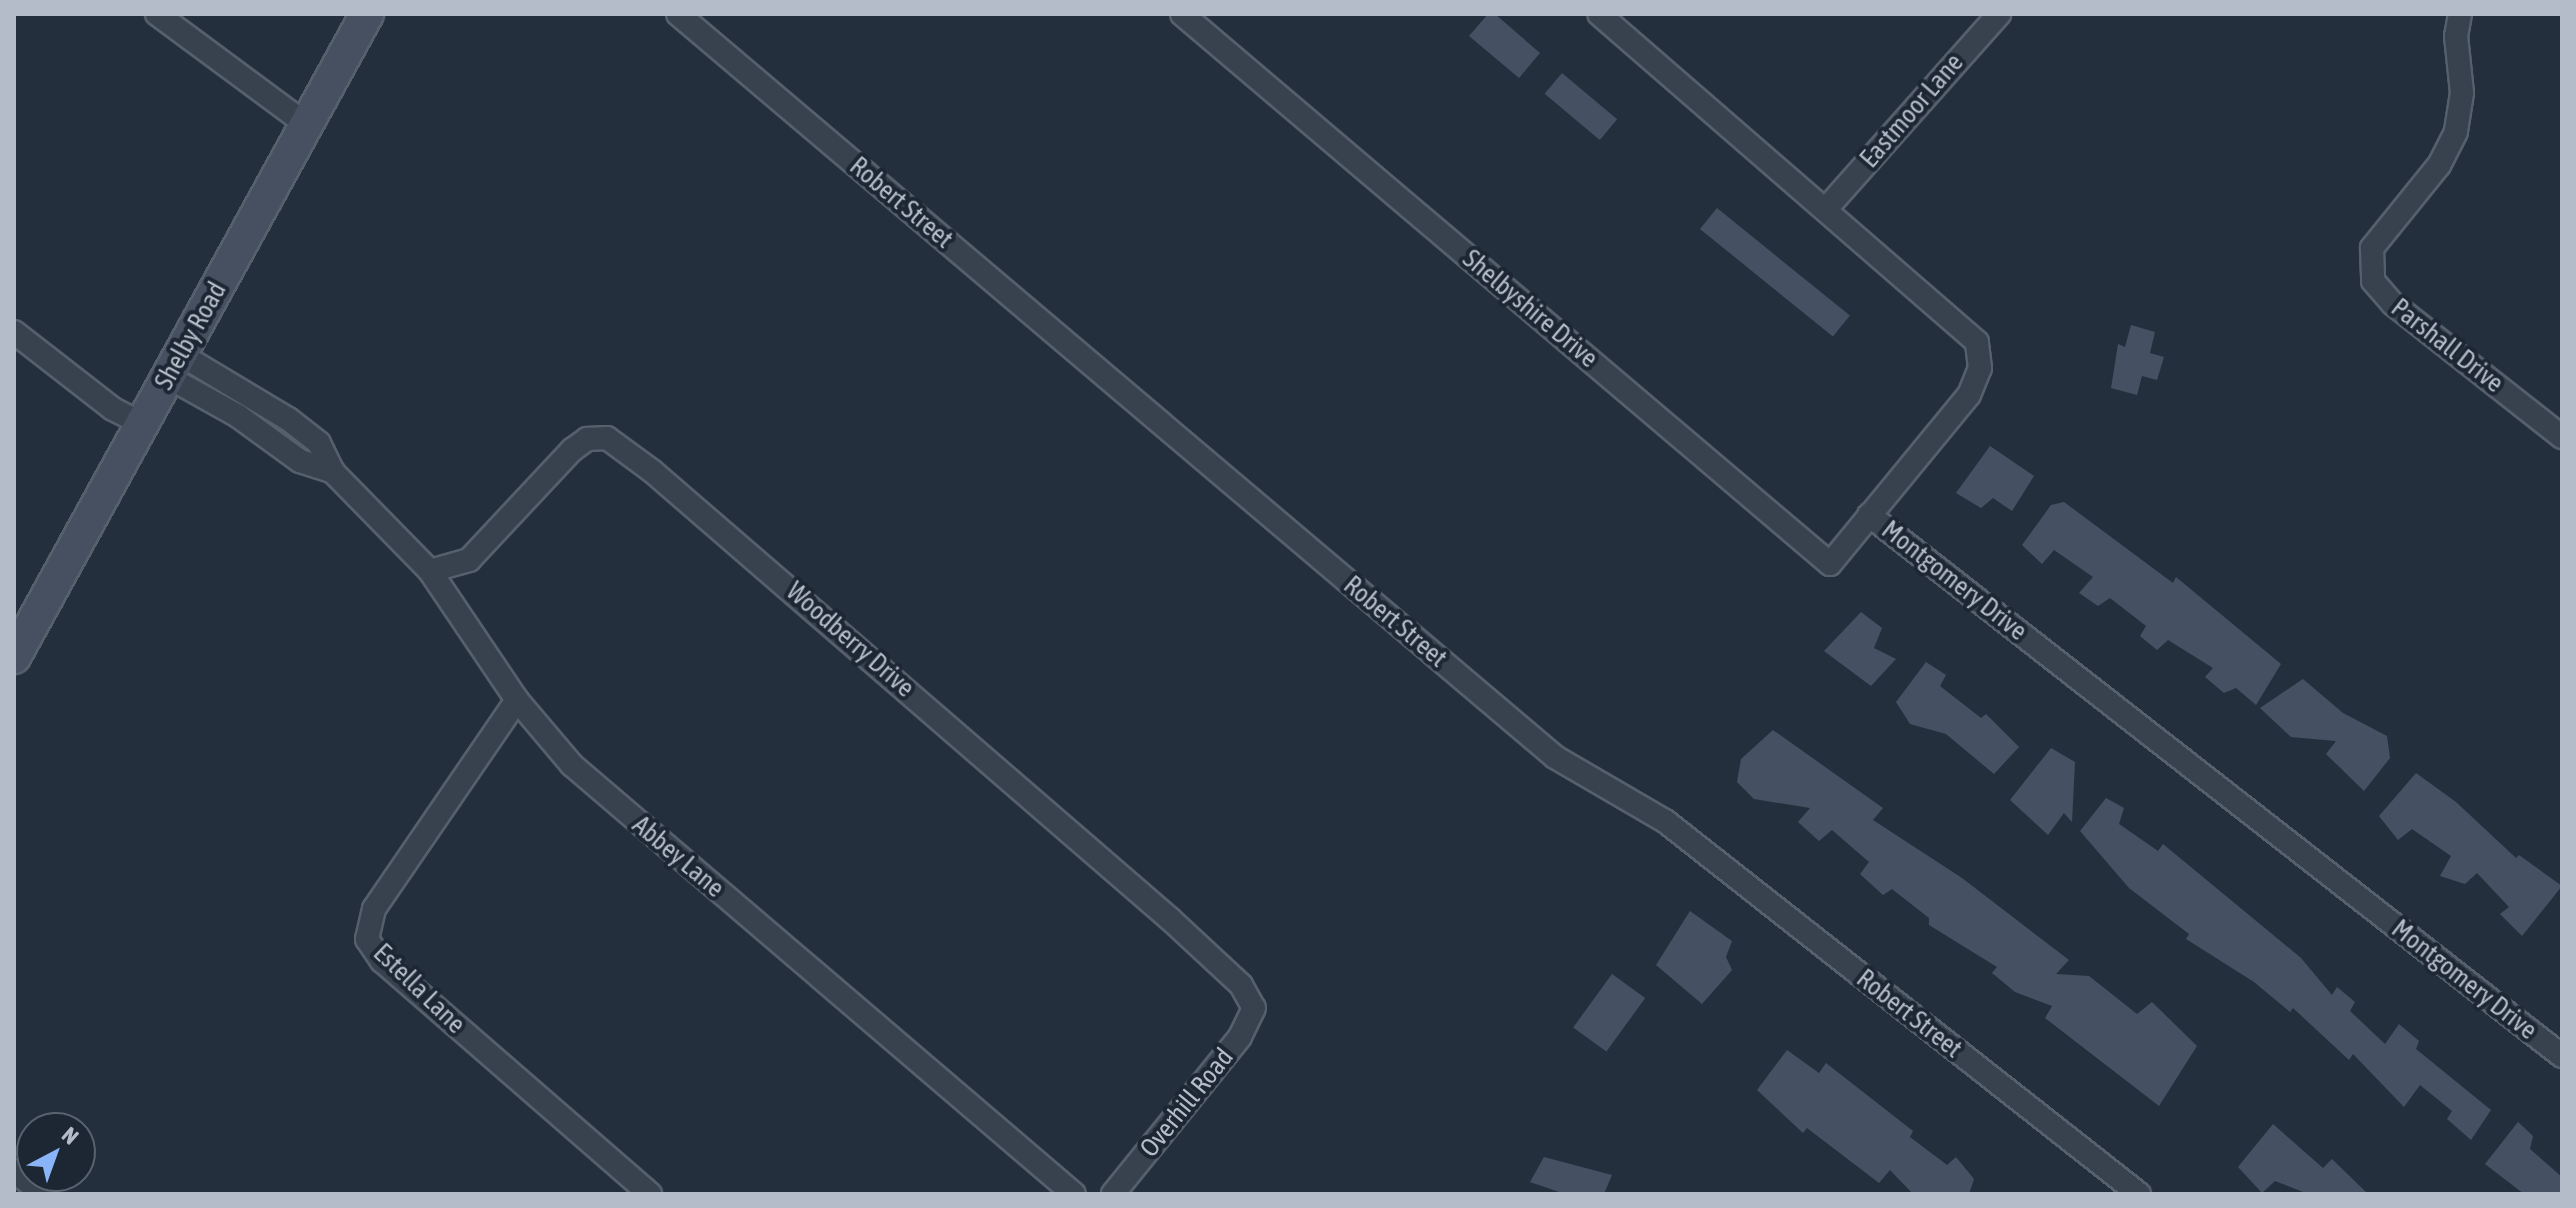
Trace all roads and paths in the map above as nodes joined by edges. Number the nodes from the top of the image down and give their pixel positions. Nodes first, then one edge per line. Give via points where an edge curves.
1 (157, 14) edge
2 (367, 14) edge
3 (678, 14) edge
4 (1182, 14) edge
5 (1599, 14) edge
6 (2460, 14) edge
7 (1988, 17) edge
8 (307, 125) junction
9 (1826, 209) junction
10 (14, 332) edge
11 (174, 366) junction
12 (142, 424) junction
13 (2562, 437) edge
14 (1869, 515) junction
15 (430, 571) junction
16 (14, 657) edge
17 (517, 700) junction
18 (1254, 1008) joint
19 (2562, 1056) edge
20 (14, 1171) edge
21 (43, 1194) edge
22 (650, 1194) edge
23 (1074, 1194) edge
24 (1113, 1194) edge
25 (2139, 1194) edge

1 - 8 street
2 - 8 street, Shelby Road
3 - 25 street, Robert Street via 1555,757 1665,821
4 - 14 street, Shelbyshire Drive via 1830,564
5 - 9 street, Montgomery Drive
6 - 13 street, Parshall Drive via 2456,36 2461,118 2439,165 2372,248 2373,281 2393,304
7 - 9 street, Eastmoor Lane
8 - 11 street, Shelby Road
9 - 14 street, Montgomery Drive via 1966,328 1980,357 1969,395
10 - 12 street via 113,409
11 - 12 street, Shelby Road
11 - 15 street, Abbey Lane via 300,461 333,472
12 - 16 street, Shelby Road
14 - 19 street, Montgomery Drive
15 - 17 street, Abbey Lane
15 - 18 street, Woodberry Drive via 469,560 587,439 615,442 1170,919 1241,985
17 - 22 street, Estella Lane via 374,909 367,939 382,961
17 - 23 street, Abbey Lane via 548,739 615,804
18 - 24 street, Overhill Road via 1240,1037
20 - 21 street

